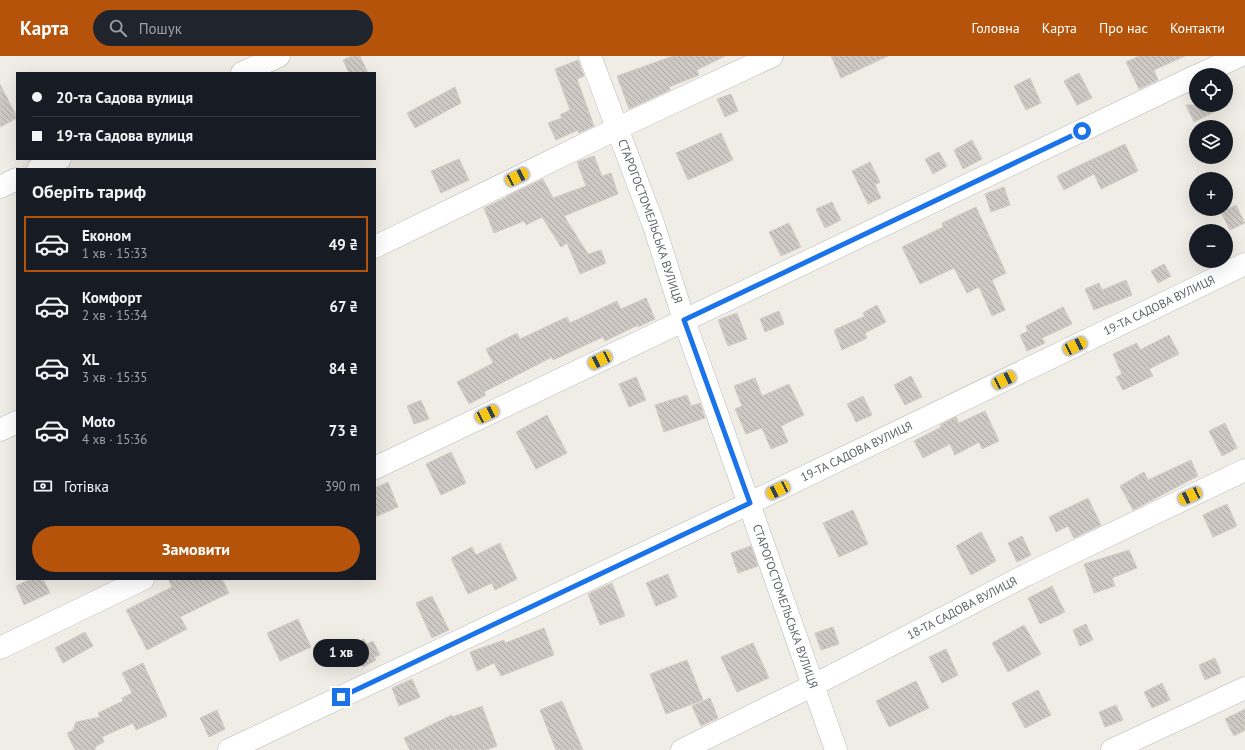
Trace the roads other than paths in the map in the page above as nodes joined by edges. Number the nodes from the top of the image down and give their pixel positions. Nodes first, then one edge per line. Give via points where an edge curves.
1 (279, 56) edge
2 (590, 56) edge
3 (772, 56) edge
4 (1239, 56) edge
5 (1214, 68) edge
6 (244, 72) edge
7 (1189, 79) edge
8 (616, 129) junction
9 (58, 160) edge
10 (40, 168) edge
11 (16, 179) edge
12 (0, 187) edge
13 (376, 247) edge
14 (1245, 264) edge
15 (684, 320) junction
16 (16, 422) edge
17 (0, 430) edge
18 (376, 468) edge
19 (1245, 470) edge
20 (750, 503) junction
21 (141, 580) edge
22 (0, 648) edge
23 (814, 686) junction
24 (1245, 688) edge
25 (229, 750) edge
26 (682, 750) edge
27 (836, 750) edge
28 (1112, 750) edge

1 - 6 street
2 - 8 street, СТАРОГОСТОМЕЛЬСЬКА ВУЛИЦЯ
3 - 8 street
4 - 5 street
7 - 15 street
8 - 13 street
8 - 15 street, СТАРОГОСТОМЕЛЬСЬКА ВУЛИЦЯ via 654,226
9 - 10 street
11 - 12 street
14 - 20 street, 19-ТА САДОВА ВУЛИЦЯ
15 - 18 street
15 - 20 street, СТАРОГОСТОМЕЛЬСЬКА ВУЛИЦЯ
16 - 17 street
19 - 23 street, 18-ТА САДОВА ВУЛИЦЯ via 1026,575
20 - 23 street, СТАРОГОСТОМЕЛЬСЬКА ВУЛИЦЯ
20 - 25 street, 19-ТА САДОВА ВУЛИЦЯ
21 - 22 street
23 - 26 street, 18-ТА САДОВА ВУЛИЦЯ
23 - 27 street, СТАРОГОСТОМЕЛЬСЬКА ВУЛИЦЯ
24 - 28 street

